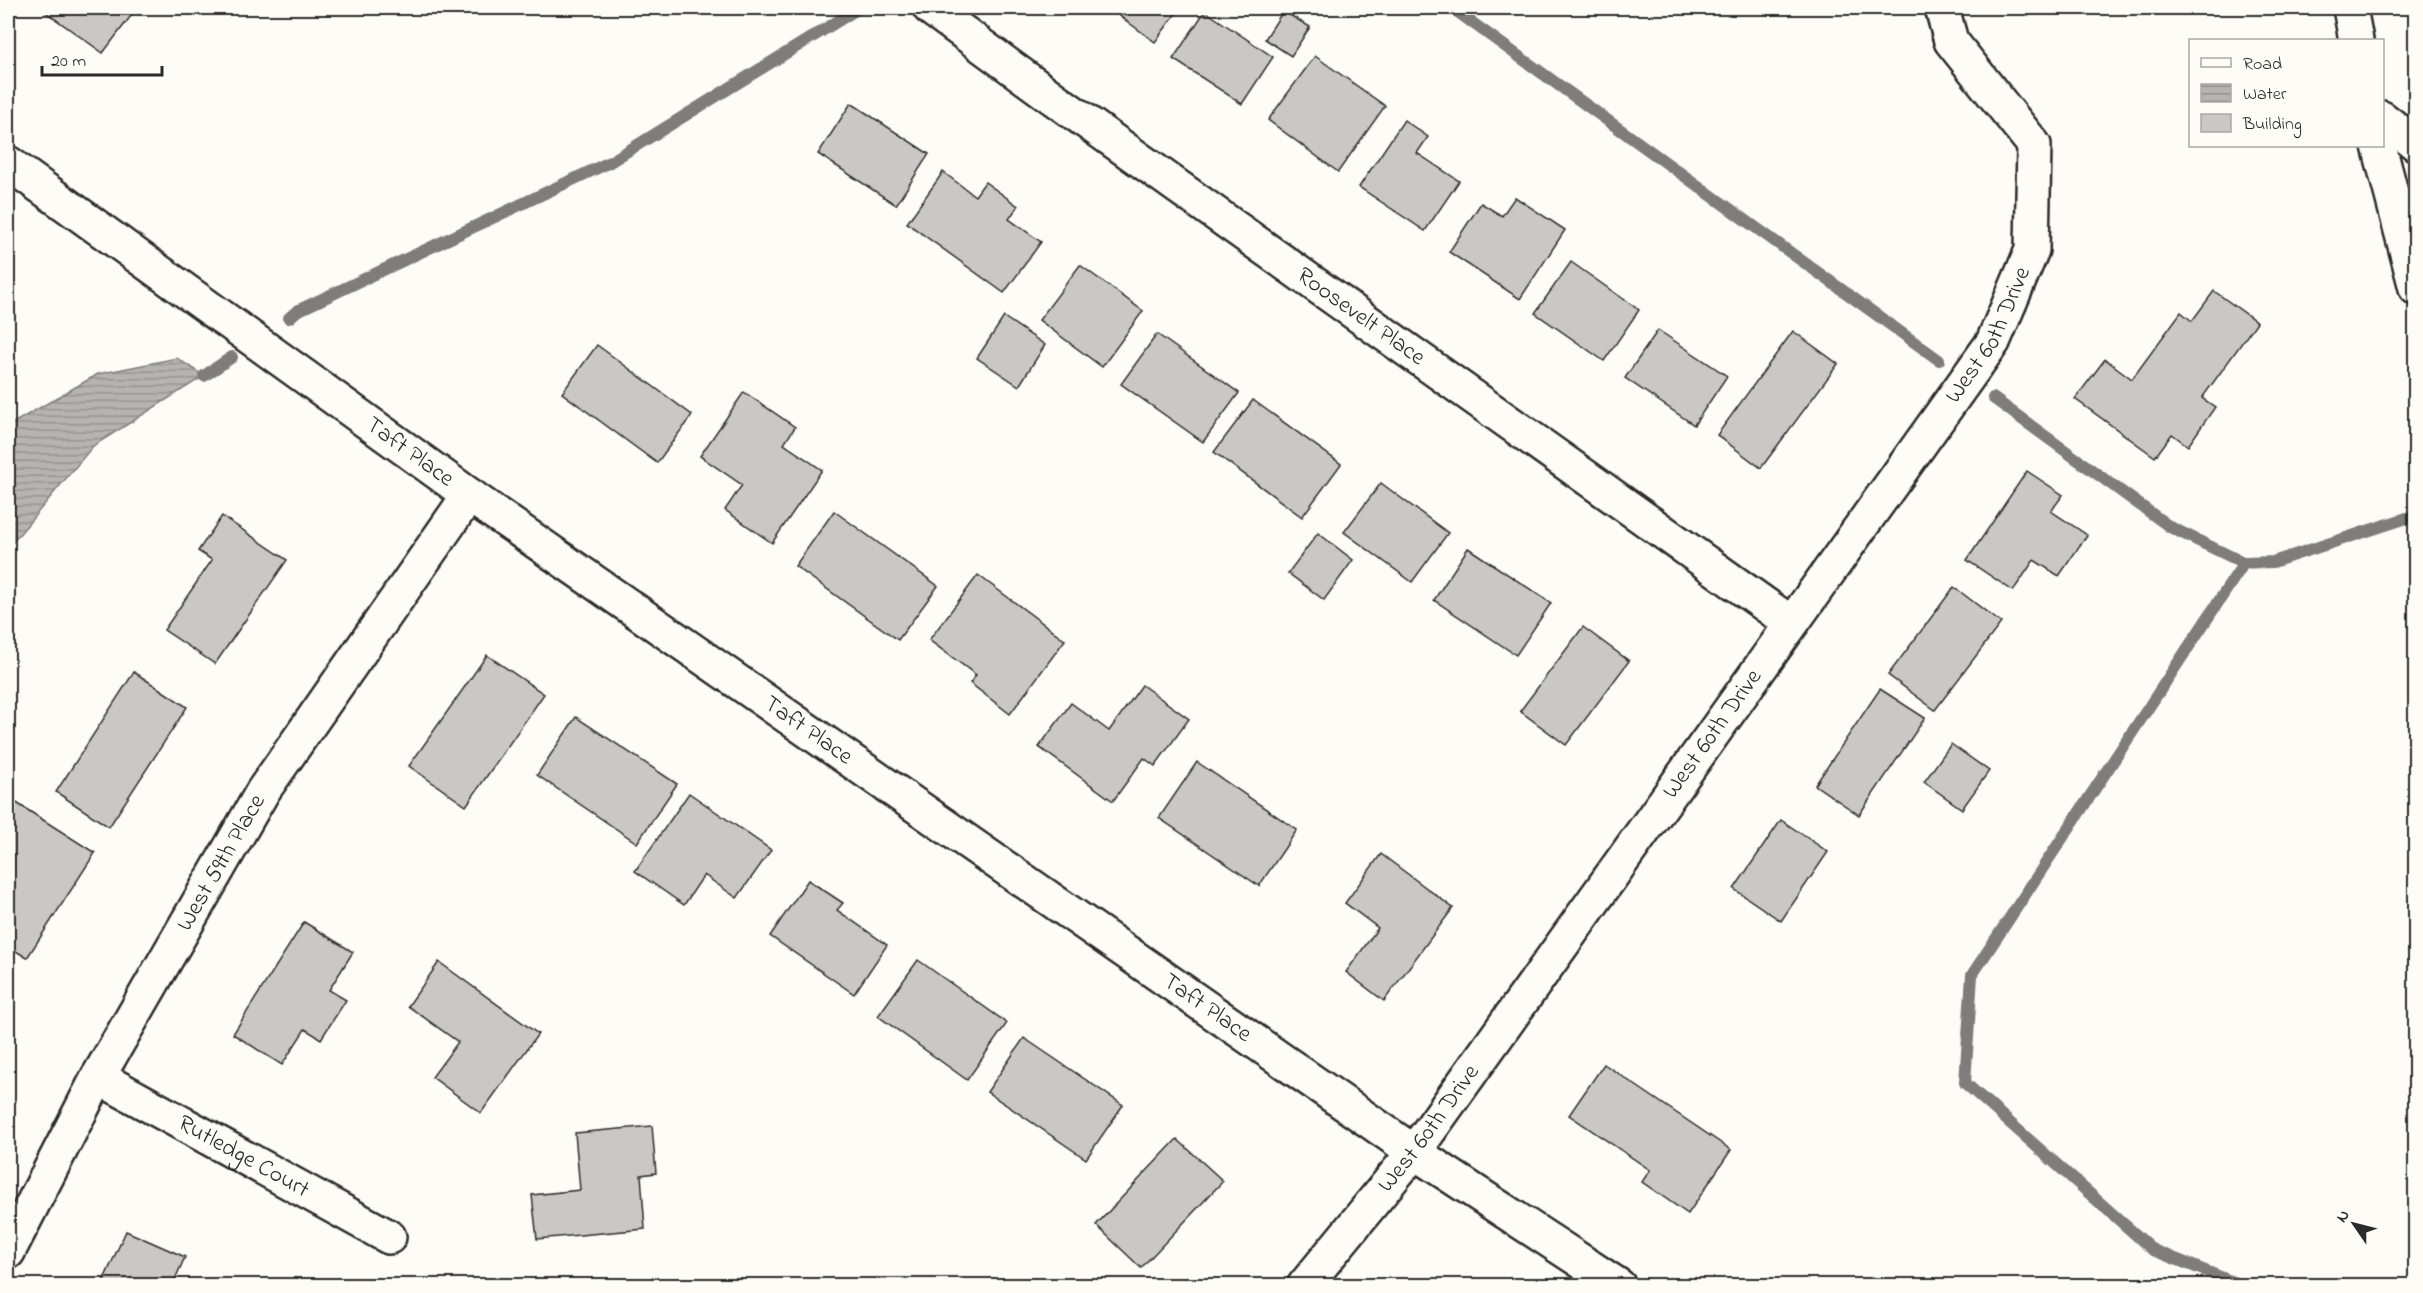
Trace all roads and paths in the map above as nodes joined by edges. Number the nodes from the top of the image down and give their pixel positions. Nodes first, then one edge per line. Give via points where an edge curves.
1 (930, 8) edge
2 (1942, 8) edge
3 (2350, 8) edge
4 (2356, 39) edge
5 (2384, 120) edge
6 (2415, 144) edge
7 (2379, 147) edge
8 (8, 162) edge
9 (2415, 288) edge
10 (469, 495) junction
11 (1791, 623) junction
12 (98, 1077) junction
13 (1414, 1152) junction
14 (389, 1237) dead end
15 (8, 1252) edge
16 (1304, 1286) edge
17 (1619, 1286) edge

1 - 11 street, Roosevelt Place
2 - 11 street, West 60th Drive via 1951,41 2034,145 2032,250 1993,342
3 - 4 street
5 - 6 street
7 - 9 street
8 - 10 street, Taft Place
10 - 12 street, West 59th Place via 263,791
10 - 13 street, Taft Place
11 - 13 street, West 60th Drive
12 - 14 street, Rutledge Court
12 - 15 street, West 59th Place
13 - 16 street, West 60th Drive
13 - 17 street, Taft Place

